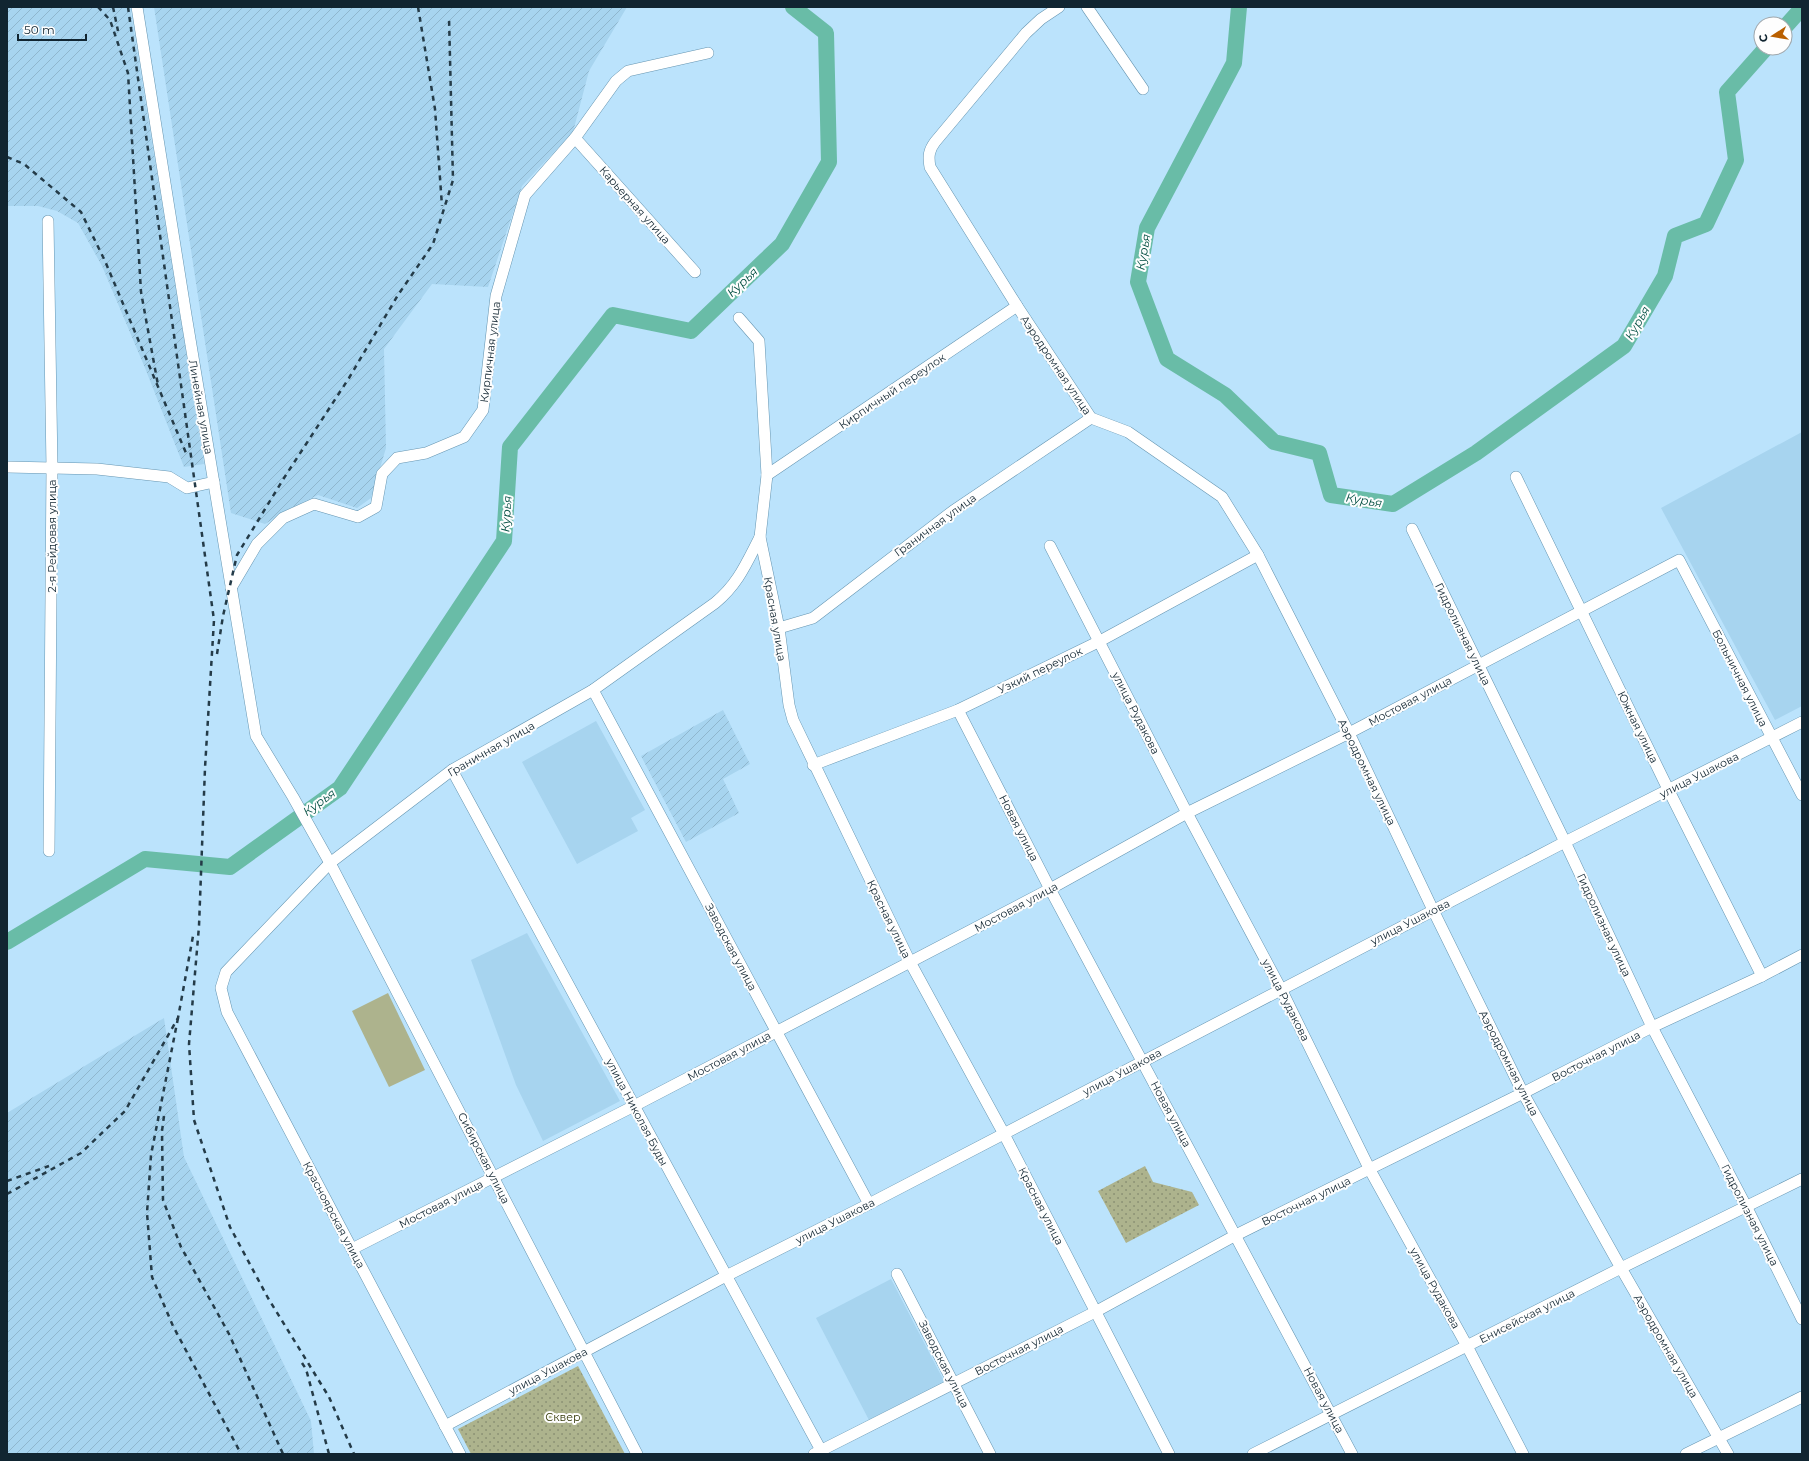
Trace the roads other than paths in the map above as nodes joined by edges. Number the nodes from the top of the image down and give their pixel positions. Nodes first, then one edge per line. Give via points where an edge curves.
1 (137, 7) edge
2 (1059, 7) edge
3 (1087, 7) edge
4 (708, 53) dead end
5 (1143, 89) dead end
6 (575, 138) junction
7 (48, 221) dead end
8 (695, 272) dead end
9 (1017, 306) junction
10 (739, 318) dead end
11 (1091, 418) junction
12 (7, 466) edge
13 (52, 468) junction
14 (767, 476) junction
15 (1516, 477) dead end
16 (214, 482) junction
17 (1412, 529) dead end
18 (760, 537) junction
19 (1050, 546) dead end
20 (1258, 555) junction
21 (1679, 560) joint
22 (231, 588) junction
23 (1582, 611) junction
24 (779, 628) junction
25 (1100, 641) junction
26 (1479, 665) junction
27 (593, 690) junction
28 (958, 710) junction
29 (1802, 722) edge
30 (1348, 733) junction
31 (1772, 739) junction
32 (813, 765) junction
33 (452, 770) junction
34 (1669, 790) junction
35 (1802, 795) edge
36 (1187, 813) junction
37 (314, 834) joint
38 (1565, 842) junction
39 (49, 851) dead end
40 (330, 863) junction
41 (1050, 889) junction
42 (1433, 910) junction
43 (1802, 955) edge
44 (910, 962) junction
45 (226, 972) joint
46 (1762, 976) junction
47 (1281, 989) junction
48 (1652, 1027) junction
49 (776, 1032) junction
50 (1143, 1061) junction
51 (1523, 1093) junction
52 (634, 1106) junction
53 (1004, 1134) junction
54 (1370, 1170) junction
55 (494, 1177) junction
56 (1802, 1179) edge
57 (869, 1204) junction
58 (1746, 1206) junction
59 (1236, 1235) junction
60 (352, 1250) junction
61 (1621, 1268) junction
62 (897, 1274) dead end
63 (726, 1276) junction
64 (1095, 1312) junction
65 (1802, 1320) edge
66 (1467, 1346) junction
67 (584, 1352) junction
68 (954, 1383) junction
69 (1802, 1397) edge
70 (1331, 1414) junction
71 (445, 1426) junction
72 (1719, 1437) junction
73 (820, 1453) edge
74 (460, 1454) edge
75 (637, 1454) edge
76 (990, 1454) edge
77 (1169, 1454) edge
78 (1253, 1454) edge
79 (1352, 1454) edge
80 (1523, 1454) edge
81 (1686, 1454) edge
82 (1728, 1454) edge

1 - 16 street, Линейная улица
2 - 9 street, Аэродромная улица via 1041,19 1017,44 930,148 928,157 930,167
3 - 5 street
4 - 6 street via 628,71 616,81
6 - 8 street, Карьерная улица
6 - 22 street, Кирпичная улица via 525,195 496,296 483,410 464,437 426,453 397,458 382,474 376,507 358,517 314,504 282,518 256,544
7 - 13 street, 2-я Рейдовая улица
9 - 11 street, Аэродромная улица
9 - 14 street, Кирпичный переулок
10 - 14 street, Красная улица via 759,341
11 - 20 street, Аэродромная улица via 1128,432 1222,497
11 - 24 street, Граничная улица via 953,511 813,618
12 - 13 street
13 - 16 street via 97,469 169,477 187,488
13 - 39 street, 2-я Рейдовая улица
14 - 18 street, Красная улица
15 - 23 street, Южная улица
16 - 22 street, Линейная улица
17 - 26 street, Гидролизная улица
18 - 24 street, Красная улица
18 - 27 street, Граничная улица via 736,582 727,593
19 - 25 street, улица Рудакова
20 - 25 street, Узкий переулок
20 - 30 street, Аэродромная улица
21 - 23 street, Мостовая улица
21 - 31 street, Больничная улица
22 - 37 street, Линейная улица via 256,736
23 - 26 street, Мостовая улица
23 - 34 street, Южная улица
24 - 32 street, Красная улица via 789,706
25 - 28 street, Узкий переулок
25 - 36 street, улица Рудакова
26 - 30 street, Мостовая улица
26 - 38 street, Гидролизная улица
27 - 33 street, Граничная улица
27 - 49 street, Заводская улица
28 - 32 street, Узкий переулок
28 - 41 street, Новая улица
29 - 31 street, улица Ушакова
30 - 36 street, Мостовая улица
30 - 42 street, Аэродромная улица
31 - 34 street, улица Ушакова
31 - 35 street, Больничная улица
32 - 44 street, Красная улица
33 - 40 street, Граничная улица
33 - 52 street, улица Николая Буды
34 - 38 street, улица Ушакова
34 - 46 street, Южная улица
36 - 41 street, Мостовая улица
36 - 47 street, улица Рудакова
37 - 40 street, Сибирская улица
38 - 42 street, улица Ушакова
38 - 48 street, Гидролизная улица
40 - 45 street, Граничная улица
40 - 55 street, Сибирская улица
41 - 44 street, Мостовая улица
41 - 50 street, Новая улица
42 - 47 street, улица Ушакова
42 - 51 street, Аэродромная улица
43 - 46 street, Восточная улица
44 - 49 street, Мостовая улица
44 - 53 street, Красная улица
45 - 60 street, Красноярская улица via 221,988 227,1012
46 - 48 street, Восточная улица
47 - 50 street, улица Ушакова
47 - 54 street, улица Рудакова
48 - 51 street, Восточная улица
48 - 58 street, Гидролизная улица
49 - 52 street, Мостовая улица
49 - 57 street, Заводская улица
50 - 53 street, улица Ушакова
50 - 59 street, Новая улица
51 - 54 street, Восточная улица
51 - 61 street, Аэродромная улица
52 - 55 street, Мостовая улица
52 - 63 street, улица Николая Буды
53 - 57 street, улица Ушакова
53 - 64 street, Красная улица
54 - 59 street, Восточная улица
54 - 66 street, улица Рудакова
55 - 60 street, Мостовая улица
55 - 67 street, Сибирская улица
56 - 58 street, Енисейская улица
57 - 63 street, улица Ушакова
58 - 61 street, Енисейская улица
58 - 65 street, Гидролизная улица
59 - 64 street, Восточная улица
59 - 70 street, Новая улица
60 - 71 street, Красноярская улица
61 - 66 street, Енисейская улица
61 - 72 street, Аэродромная улица
62 - 68 street, Заводская улица
63 - 67 street, улица Ушакова
63 - 73 street, улица Николая Буды
64 - 68 street, Восточная улица
64 - 77 street, Красная улица
66 - 70 street, Енисейская улица
66 - 80 street, улица Рудакова
67 - 71 street, улица Ушакова
67 - 75 street, Сибирская улица
68 - 73 street, Восточная улица
68 - 76 street, Заводская улица
69 - 72 street
70 - 78 street, Енисейская улица
70 - 79 street, Новая улица
71 - 74 street, Красноярская улица
72 - 81 street
72 - 82 street, Аэродромная улица

